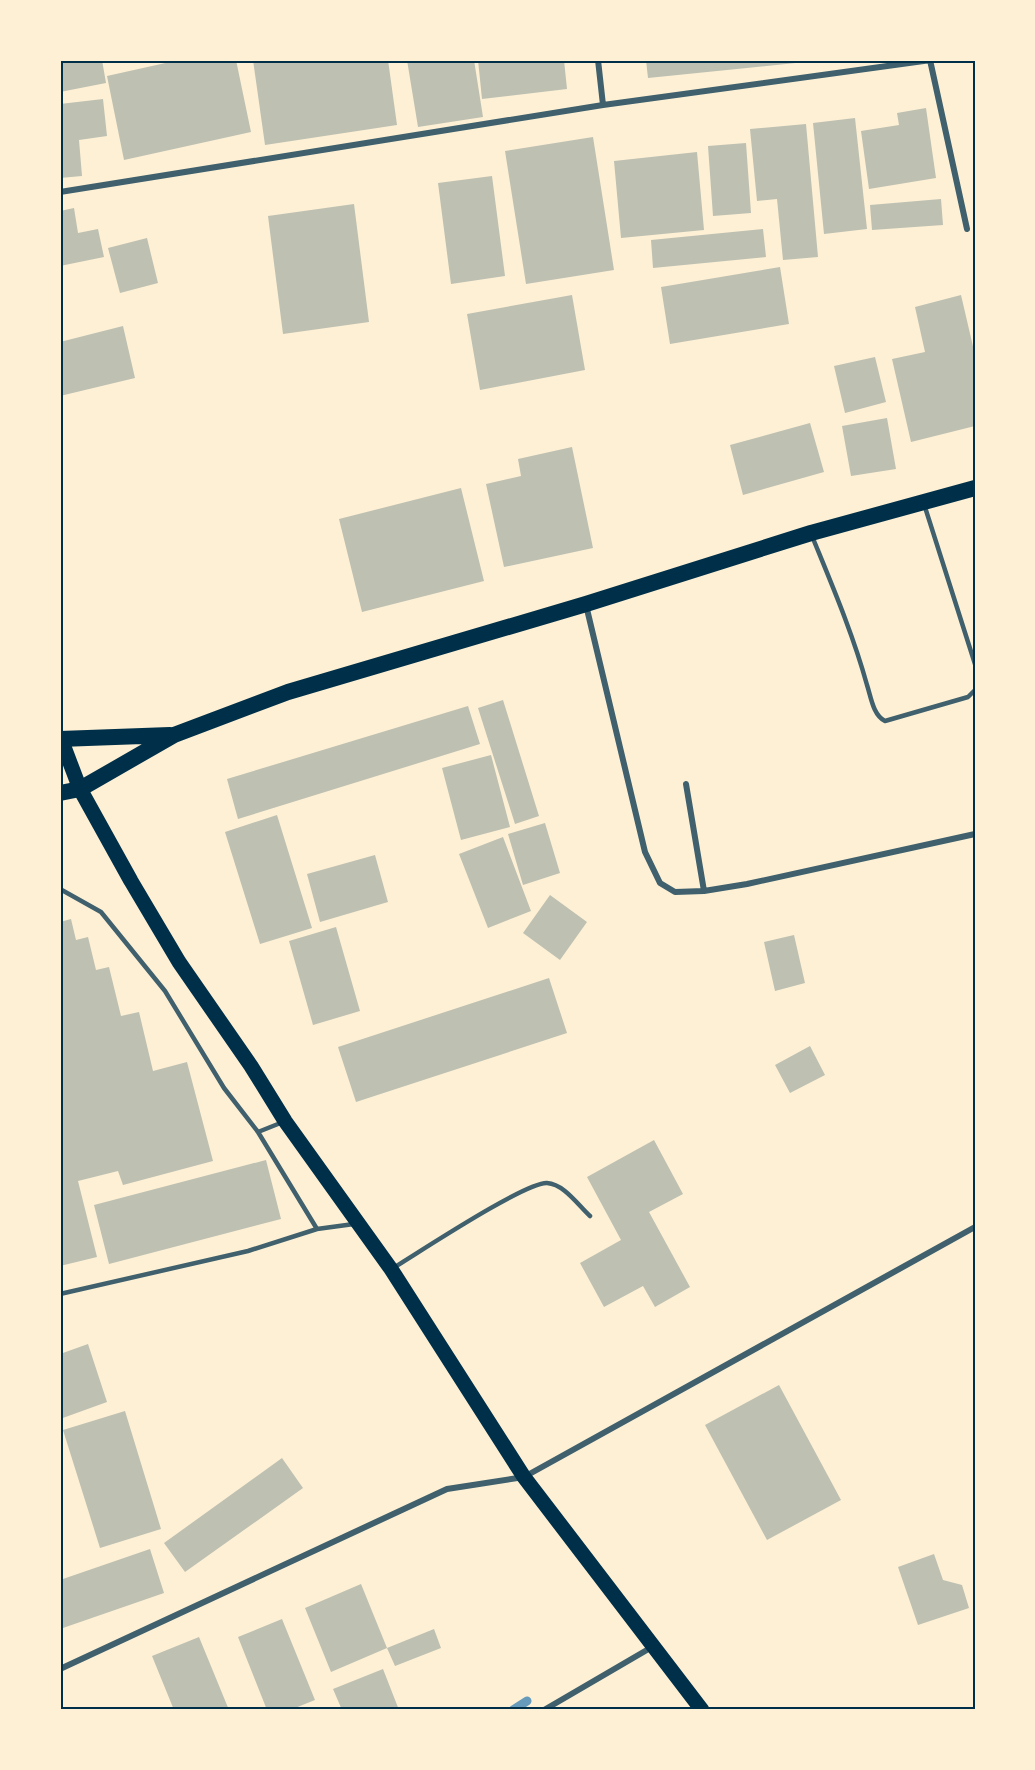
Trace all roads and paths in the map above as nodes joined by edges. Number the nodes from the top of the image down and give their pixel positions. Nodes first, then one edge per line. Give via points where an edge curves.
1 (597, 60) edge
2 (931, 60) edge
3 (603, 105) junction
4 (60, 192) edge
5 (967, 229) dead end
6 (975, 488) edge
7 (924, 501) junction
8 (811, 533) junction
9 (586, 604) junction
10 (975, 664) edge
11 (975, 690) edge
12 (174, 735) junction
13 (60, 737) edge
14 (686, 784) dead end
15 (80, 789) junction
16 (60, 793) edge
17 (975, 834) edge
18 (60, 889) edge
19 (704, 891) junction
20 (285, 1121) junction
21 (258, 1132) junction
22 (590, 1216) dead end
23 (356, 1223) junction
24 (975, 1227) edge
25 (317, 1229) junction
26 (391, 1269) junction
27 (60, 1294) edge
28 (525, 1477) junction
29 (655, 1646) junction
30 (60, 1670) edge
31 (544, 1710) edge
32 (702, 1710) edge

1 - 3 street
2 - 3 street
2 - 5 street
3 - 4 street
6 - 7 highway
7 - 8 highway
7 - 10 lane
8 - 9 highway
8 - 11 lane via 857,648 879,718 885,721 968,697
9 - 12 highway via 288,692
9 - 19 street via 645,852 660,883 675,892
12 - 13 highway
12 - 15 highway
13 - 15 main road
14 - 19 street
15 - 16 highway
15 - 20 main road via 179,962
17 - 19 street
18 - 21 lane via 101,912 151,973 224,1088
20 - 21 lane
20 - 23 main road
21 - 25 lane
22 - 26 lane via 563,1189 546,1183 521,1191
23 - 25 lane
23 - 26 main road
24 - 28 street
25 - 27 lane via 248,1251
26 - 28 main road
28 - 29 main road
28 - 30 street via 447,1489
29 - 31 street
29 - 32 main road

